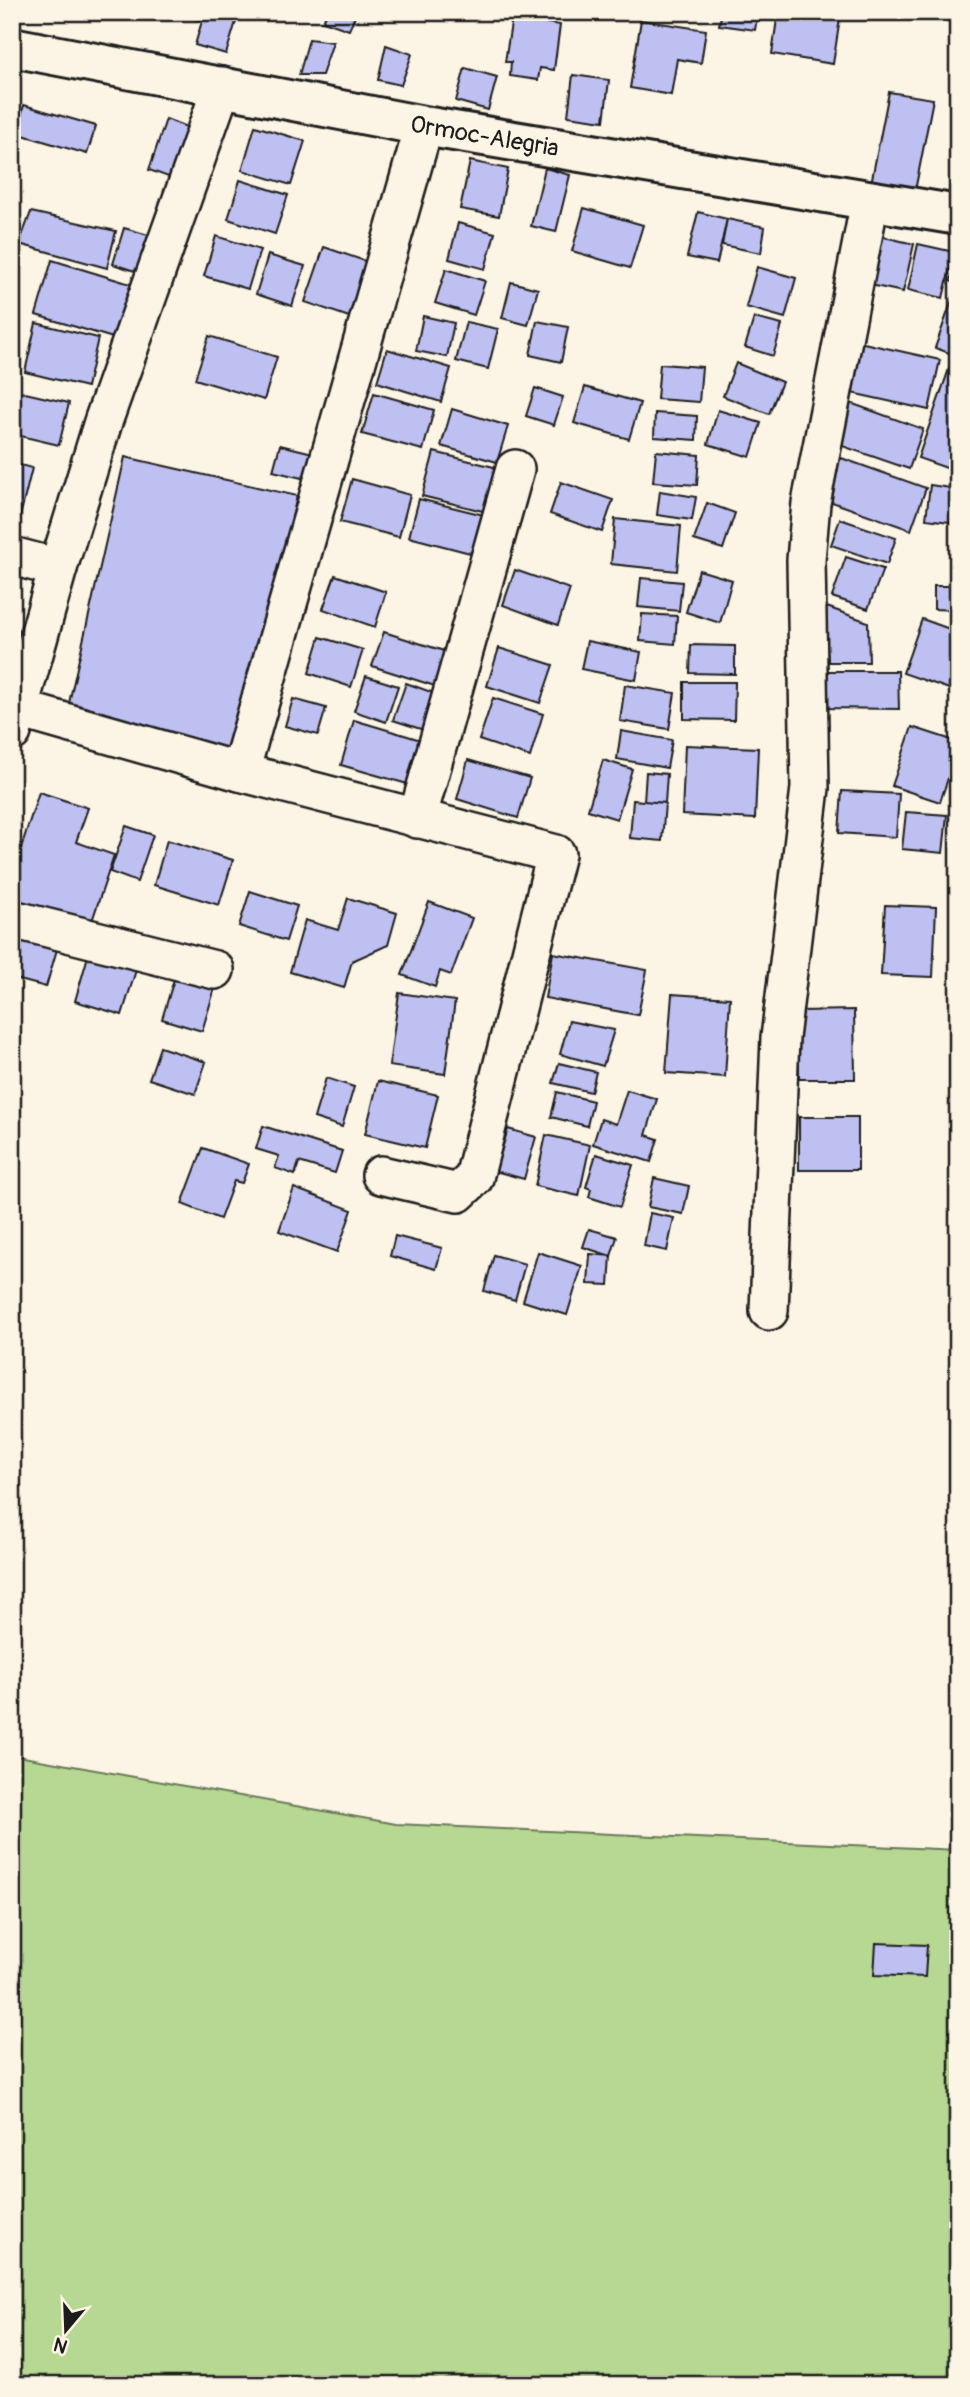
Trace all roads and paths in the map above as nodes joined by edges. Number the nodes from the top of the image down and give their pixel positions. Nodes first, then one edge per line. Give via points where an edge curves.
1 (12, 47) edge
2 (222, 86) junction
3 (424, 126) junction
4 (870, 201) junction
5 (958, 215) edge
6 (515, 469) dead end
7 (12, 556) edge
8 (58, 568) junction
9 (16, 720) edge
10 (240, 772) junction
11 (417, 818) junction
12 (12, 919) edge
13 (215, 970) dead end
14 (381, 1175) dead end
15 (769, 1311) dead end

1 - 2 street, Ormoc-Alegria
2 - 3 street, Ormoc-Alegria
2 - 8 street via 103,422
3 - 4 street, Ormoc-Alegria
3 - 10 street
4 - 5 street, Ormoc-Alegria
4 - 15 street via 810,515 806,560 810,788 780,1038
6 - 11 street
7 - 8 street
8 - 9 street
9 - 10 street
10 - 11 street
11 - 14 street via 556,854 474,1178 458,1193
12 - 13 street

